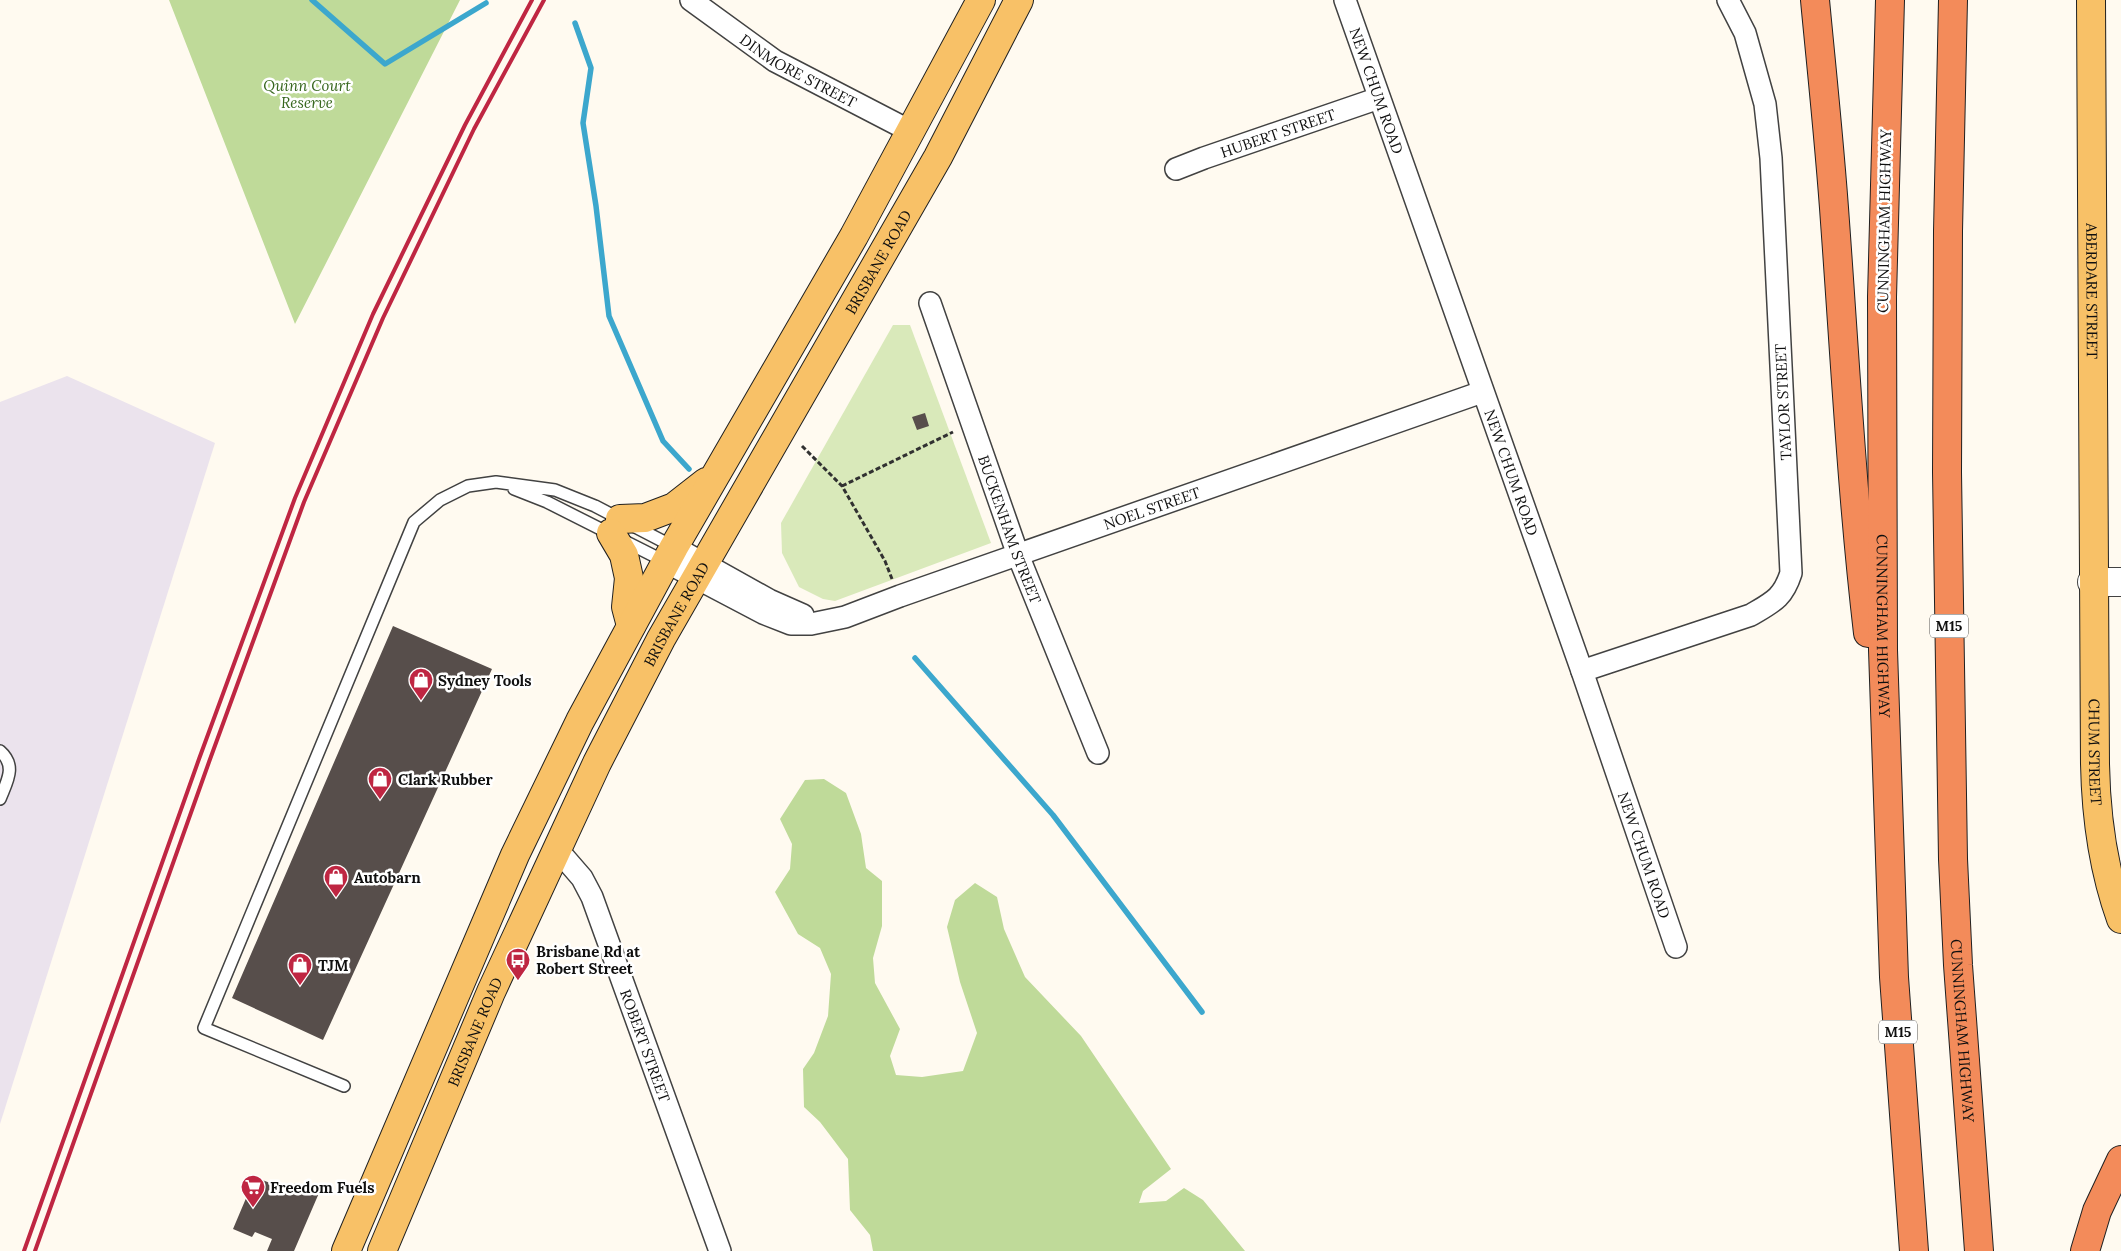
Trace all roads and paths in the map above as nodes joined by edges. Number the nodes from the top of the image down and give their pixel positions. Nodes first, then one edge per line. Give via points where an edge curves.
1 (691, 0) edge
2 (981, 0) edge
3 (1018, 0) edge
4 (1345, 0) edge
5 (1728, 0) edge
6 (1815, 0) edge
7 (1890, 0) edge
8 (1953, 0) edge
9 (2091, 0) edge
10 (1379, 98) junction
11 (912, 132) junction
12 (1176, 169) dead end
13 (930, 303) dead end
14 (1482, 392) junction
15 (954, 432) dead end
16 (802, 446) dead end
17 (714, 478) junction
18 (496, 482) junction
19 (842, 486) junction
20 (616, 526) junction
21 (670, 555) junction
22 (1018, 555) junction
23 (700, 570) junction
24 (2092, 582) junction
25 (2121, 582) edge
26 (900, 596) junction
27 (631, 626) junction
28 (1582, 671) junction
29 (0, 750) edge
30 (1098, 753) dead end
31 (0, 799) edge
32 (1888, 813) junction
33 (556, 848) junction
34 (2121, 919) edge
35 (1676, 947) dead end
36 (344, 1086) dead end
37 (2121, 1160) edge
38 (2114, 1180) edge
39 (346, 1251) edge
40 (382, 1251) edge
41 (720, 1251) edge
42 (1914, 1251) edge
43 (1979, 1251) edge
44 (2085, 1251) edge

1 - 11 street, DINMORE STREET via 775,61
2 - 11 main road
3 - 23 main road, BRISBANE ROAD via 938,157
4 - 10 street, NEW CHUM ROAD
5 - 28 street, TAYLOR STREET via 1745,34 1766,104 1791,573 1785,590 1751,615
6 - 32 highway via 1862,585
7 - 32 highway, CUNNINGHAM HIGHWAY / M15 via 1882,297 1883,650
8 - 43 highway, CUNNINGHAM HIGHWAY / M15 via 1947,472 1953,859
9 - 24 main road, ABERDARE STREET
10 - 12 street, HUBERT STREET
10 - 14 street, NEW CHUM ROAD
11 - 17 main road
13 - 22 street, BUCKENHAM STREET
14 - 22 street, NOEL STREET
14 - 28 street, NEW CHUM ROAD
15 - 19 path
16 - 19 path
17 - 20 main road via 674,506
17 - 21 main road
18 - 20 lane
18 - 20 lane via 555,490
18 - 36 lane via 468,486 440,500 414,522 204,1028
19 - 26 path via 885,561
20 - 21 lane, NOEL STREET
20 - 21 lane, NOEL STREET
20 - 27 main road via 629,578 626,607
21 - 23 street, NOEL STREET
21 - 27 main road
22 - 26 street, NOEL STREET
22 - 30 street, BUCKENHAM STREET
23 - 26 street, NOEL STREET via 820,621 845,617
23 - 33 main road, BRISBANE ROAD via 601,754
24 - 25 street
24 - 34 main road, CHUM STREET via 2096,786 2103,853
27 - 39 main road via 515,855
28 - 35 street, NEW CHUM ROAD
29 - 31 lane via 8,760 11,772
32 - 42 highway, CUNNINGHAM HIGHWAY / M15 via 1894,977
33 - 40 main road, BRISBANE ROAD via 491,992
33 - 41 street, ROBERT STREET via 589,891
37 - 38 highway
38 - 44 highway via 2097,1211

